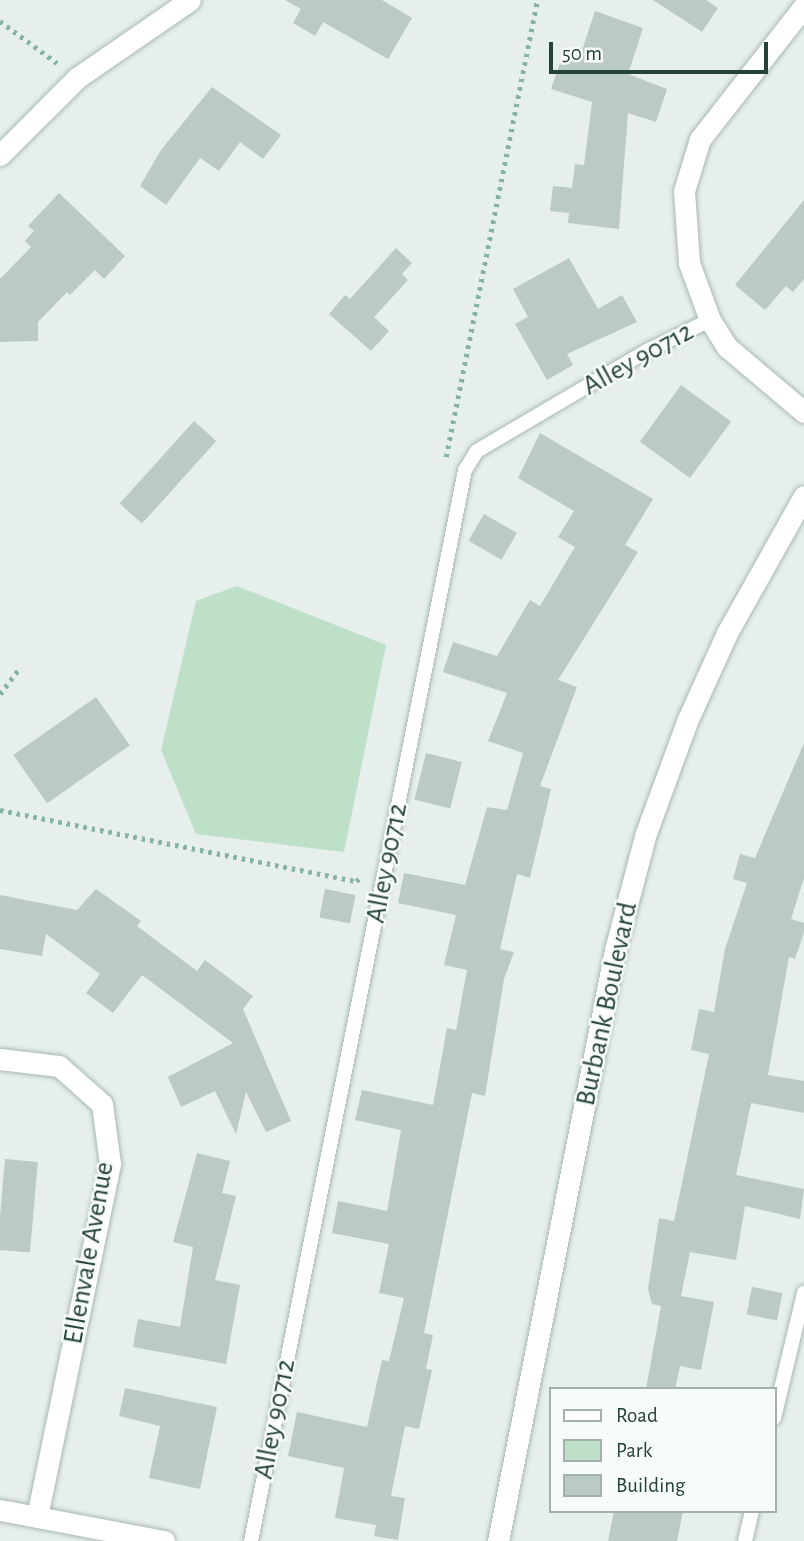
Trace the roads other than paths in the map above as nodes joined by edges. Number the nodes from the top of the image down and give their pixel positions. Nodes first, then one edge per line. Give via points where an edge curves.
1 (190, 0) edge
2 (804, 6) edge
3 (0, 155) edge
4 (710, 320) junction
5 (804, 412) edge
6 (804, 496) edge
7 (0, 1059) edge
8 (804, 1293) edge
9 (776, 1410) edge
10 (0, 1510) edge
11 (752, 1513) edge
12 (37, 1517) junction
13 (164, 1541) edge
14 (251, 1541) edge
15 (498, 1541) edge
16 (745, 1541) edge

1 - 3 street via 77,78
2 - 4 street via 700,139 684,191 689,263
4 - 5 street via 727,347
4 - 14 lane, Alley 90712 via 647,351 477,451 465,470
6 - 15 street, Burbank Boulevard via 727,633 688,719 646,833 615,950
7 - 12 street, Ellenvale Avenue via 59,1066 102,1104 110,1164
8 - 9 lane
10 - 12 street
11 - 16 lane
12 - 13 street

